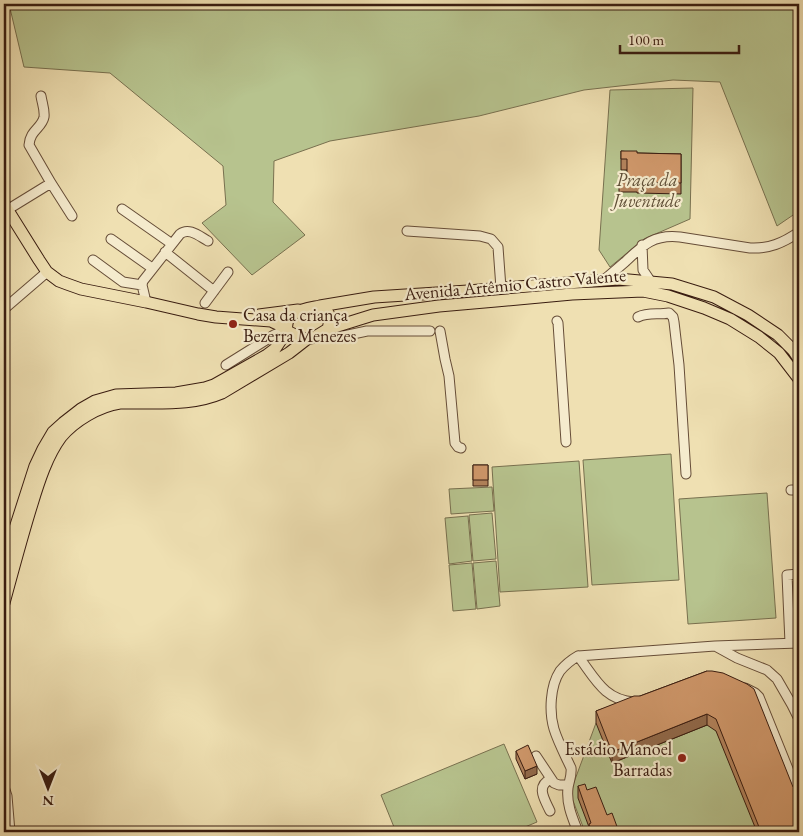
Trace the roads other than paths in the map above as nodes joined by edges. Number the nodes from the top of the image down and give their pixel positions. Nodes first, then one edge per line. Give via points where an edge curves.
1 (41, 96) dead end
2 (51, 183) junction
3 (5, 207) edge
4 (122, 209) dead end
5 (72, 216) dead end
6 (407, 231) dead end
7 (799, 232) edge
8 (111, 239) dead end
9 (208, 241) dead end
10 (172, 244) junction
11 (642, 245) junction
12 (165, 252) junction
13 (93, 260) dead end
14 (152, 268) junction
15 (47, 272) junction
16 (228, 272) dead end
17 (604, 280) junction
18 (651, 282) junction
19 (142, 285) junction
20 (501, 288) junction
21 (214, 291) junction
22 (146, 302) junction
23 (205, 303) dead end
24 (320, 306) junction
25 (4, 309) edge
26 (298, 310) junction
27 (638, 317) dead end
28 (243, 319) junction
29 (557, 320) dead end
30 (286, 330) junction
31 (325, 331) junction
32 (430, 331) dead end
33 (440, 331) dead end
34 (307, 339) junction
35 (799, 359) edge
36 (226, 365) dead end
37 (799, 380) edge
38 (566, 442) dead end
39 (461, 448) dead end
40 (686, 474) dead end
41 (4, 569) edge
42 (799, 574) edge
43 (4, 603) edge
44 (790, 643) junction
45 (799, 643) edge
46 (715, 646) junction
47 (578, 656) junction
48 (733, 682) edge
49 (638, 702) edge
50 (799, 719) edge
51 (536, 756) dead end
52 (551, 779) junction
53 (568, 785) junction
54 (4, 787) edge
55 (799, 796) edge
56 (550, 811) dead end
57 (10, 832) edge
58 (578, 832) edge

1 - 2 street via 44,118 32,133 29,145
2 - 3 street
2 - 5 street
3 - 15 main road
4 - 10 street
6 - 20 street via 491,239 498,247
7 - 11 street via 779,244 760,249 670,236
8 - 14 street
9 - 10 street via 188,230 183,231
10 - 12 street
11 - 17 street
11 - 18 street via 643,270
12 - 14 street
12 - 21 street
13 - 19 street via 124,282
14 - 19 street
15 - 22 main road via 59,281 81,289
15 - 25 street
16 - 21 street
17 - 18 main road, Avenida Artêmio Castro Valente
17 - 20 main road, Avenida Artêmio Castro Valente
18 - 35 main road, Avenida Artêmio Castro Valente via 672,284 714,297 778,335
19 - 22 street
20 - 24 main road, Avenida Artêmio Castro Valente via 367,298
21 - 23 street
22 - 28 main road via 198,314
24 - 26 main road
24 - 31 main road via 330,316
26 - 28 main road
26 - 30 main road via 289,319
27 - 40 street via 669,313 673,317
28 - 30 main road via 271,320
29 - 38 street
30 - 34 main road
30 - 36 street
30 - 41 main road via 275,349 214,385 198,390 116,395 95,401 63,423 53,432 35,466
31 - 32 street via 334,338 367,331
31 - 34 main road
31 - 37 main road, Avenida Artêmio Castro Valente via 373,315 439,306 589,293 648,292 730,319 779,353
33 - 39 street via 449,376 454,443
34 - 43 main road via 281,358 213,397 179,403 120,403 106,406 78,421 62,436 39,480
42 - 44 street via 787,575
44 - 45 street
44 - 46 street
46 - 47 street
46 - 50 street via 767,670 777,679
47 - 49 street via 612,696
47 - 53 street via 560,672 551,700 554,730 571,768
48 - 55 street via 759,697
51 - 52 street
52 - 53 street via 559,785
52 - 56 street via 542,787
53 - 58 street via 569,804
54 - 57 street via 8,796

